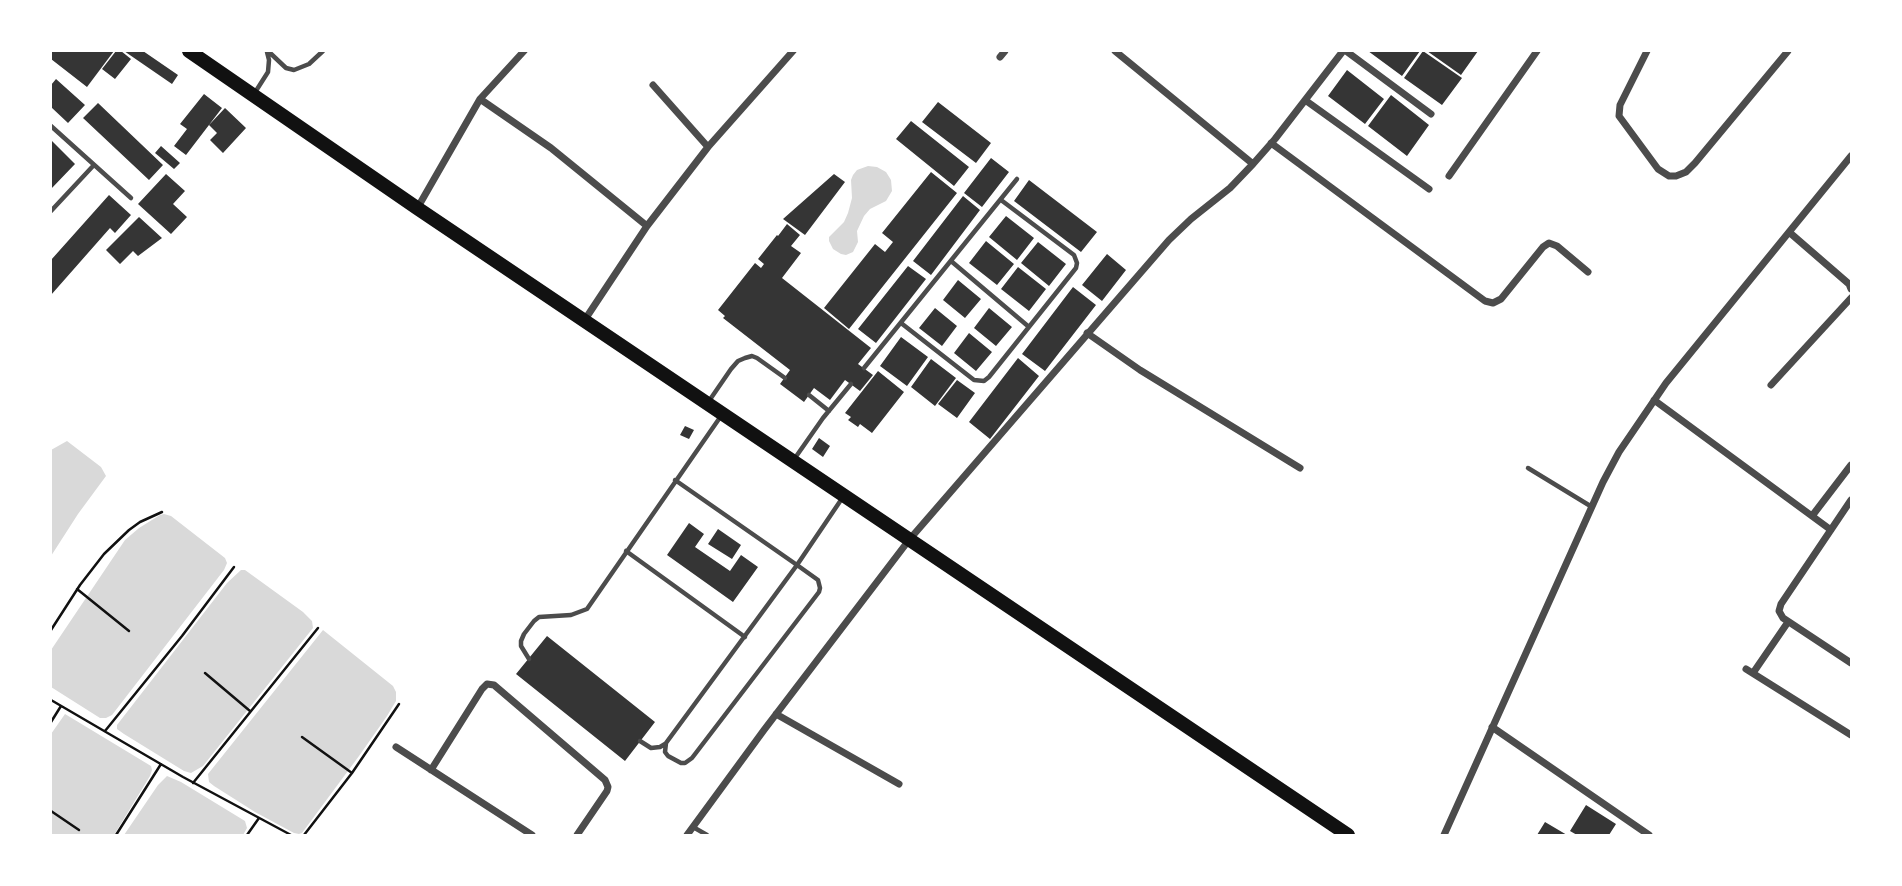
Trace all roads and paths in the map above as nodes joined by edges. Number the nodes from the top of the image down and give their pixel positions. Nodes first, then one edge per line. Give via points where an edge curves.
1 (189, 51) edge
2 (267, 51) edge
3 (323, 51) edge
4 (524, 51) edge
5 (793, 51) edge
6 (1115, 51) edge
7 (1345, 51) edge
8 (1537, 51) edge
9 (1647, 51) edge
10 (1788, 51) edge
11 (653, 85) dead end
12 (253, 95) junction
13 (480, 99) junction
14 (1305, 100) junction
15 (1431, 114) dead end
16 (51, 126) edge
17 (1271, 143) junction
18 (708, 147) junction
19 (1851, 156) edge
20 (1253, 164) junction
21 (93, 166) junction
22 (1449, 176) dead end
23 (1017, 179) dead end
24 (1429, 189) dead end
25 (131, 198) dead end
26 (1001, 200) junction
27 (417, 208) junction
28 (51, 211) edge
29 (648, 226) junction
30 (1789, 232) junction
31 (951, 261) junction
32 (1588, 272) dead end
33 (1851, 289) edge
34 (1851, 298) edge
35 (584, 321) junction
36 (901, 323) junction
37 (1029, 327) junction
38 (1087, 333) junction
39 (864, 368) dead end
40 (785, 378) dead end
41 (851, 384) dead end
42 (1771, 385) dead end
43 (809, 396) dead end
44 (1654, 400) junction
45 (707, 404) junction
46 (830, 411) junction
47 (723, 415) junction
48 (792, 462) junction
49 (1851, 465) edge
50 (1300, 468) dead end
51 (1528, 468) dead end
52 (1848, 475) edge
53 (675, 480) junction
54 (844, 496) junction
55 (1851, 500) edge
56 (1592, 507) junction
57 (162, 512) dead end
58 (1812, 516) junction
59 (1831, 530) junction
60 (909, 540) junction
61 (626, 551) junction
62 (797, 565) junction
63 (234, 567) dead end
64 (77, 589) junction
65 (1788, 621) junction
66 (318, 628) dead end
67 (51, 630) edge
68 (129, 631) dead end
69 (745, 637) junction
70 (529, 659) dead end
71 (1851, 663) edge
72 (205, 673) dead end
73 (51, 699) edge
74 (399, 705) dead end
75 (61, 706) junction
76 (250, 711) junction
77 (776, 714) junction
78 (51, 722) edge
79 (1492, 727) junction
80 (105, 731) junction
81 (1851, 736) edge
82 (302, 737) dead end
83 (640, 741) dead end
84 (666, 743) junction
85 (396, 747) dead end
86 (161, 764) junction
87 (431, 770) junction
88 (352, 773) junction
89 (193, 783) junction
90 (899, 784) dead end
91 (51, 811) edge
92 (259, 818) junction
93 (693, 827) junction
94 (79, 830) dead end
95 (116, 835) edge
96 (247, 835) edge
97 (291, 835) edge
98 (304, 835) edge
99 (531, 835) edge
100 (577, 835) edge
101 (687, 835) edge
102 (707, 835) edge
103 (1348, 835) edge
104 (1444, 835) edge
105 (1649, 835) edge

1 - 12 highway
2 - 3 lane via 294,70
2 - 12 lane via 268,72
4 - 13 street
5 - 18 street
6 - 20 street
7 - 14 street
7 - 15 street
8 - 22 street
9 - 10 street via 1620,104 1619,116 1658,169 1669,176 1686,172 1696,163
11 - 18 street
12 - 27 highway
13 - 27 street
13 - 29 street via 551,148
14 - 17 street
14 - 24 street
16 - 21 lane
17 - 20 street
17 - 32 street via 1485,301 1501,299 1549,243
18 - 29 street
19 - 30 street
20 - 38 street via 1169,240
21 - 25 lane
21 - 28 lane
23 - 26 lane
26 - 31 lane
26 - 37 lane via 1076,259 1076,268
27 - 35 highway
29 - 35 street
30 - 33 street
30 - 44 street
31 - 36 lane
31 - 37 lane
34 - 42 street
35 - 45 highway
36 - 37 lane via 979,381 989,377
36 - 39 lane
38 - 50 street
38 - 60 street
40 - 45 lane via 757,358 745,358 731,369
41 - 46 lane
43 - 46 lane
44 - 56 street via 1619,452
44 - 58 street
45 - 47 highway
46 - 48 lane
47 - 48 highway
47 - 53 lane
48 - 54 highway
49 - 52 street
51 - 56 lane
52 - 58 street
53 - 61 lane
53 - 62 lane
54 - 60 highway
54 - 62 lane
55 - 59 street
56 - 79 street
57 - 64 path via 120,539
58 - 59 street
59 - 65 street via 1781,604 1779,613
60 - 77 street
60 - 103 highway
61 - 69 lane
61 - 70 lane via 587,609 534,621 521,642
62 - 69 lane
62 - 84 lane via 818,580 819,592 689,761 677,762 667,756
63 - 80 path
64 - 67 path
64 - 68 path
65 - 71 street
65 - 81 street via 1750,671
66 - 76 path
69 - 84 lane
72 - 76 path
73 - 75 path
74 - 88 path
75 - 78 path
75 - 80 path
76 - 89 path
77 - 90 street
77 - 93 street
79 - 104 street
79 - 105 street
80 - 86 path
82 - 88 path
83 - 84 lane via 650,748
85 - 87 street
86 - 89 path
86 - 95 path
87 - 99 street
87 - 100 street via 482,689 494,685 606,780 607,791
88 - 98 path
89 - 92 path
91 - 94 path
92 - 96 path
92 - 97 path
93 - 101 street
93 - 102 lane

